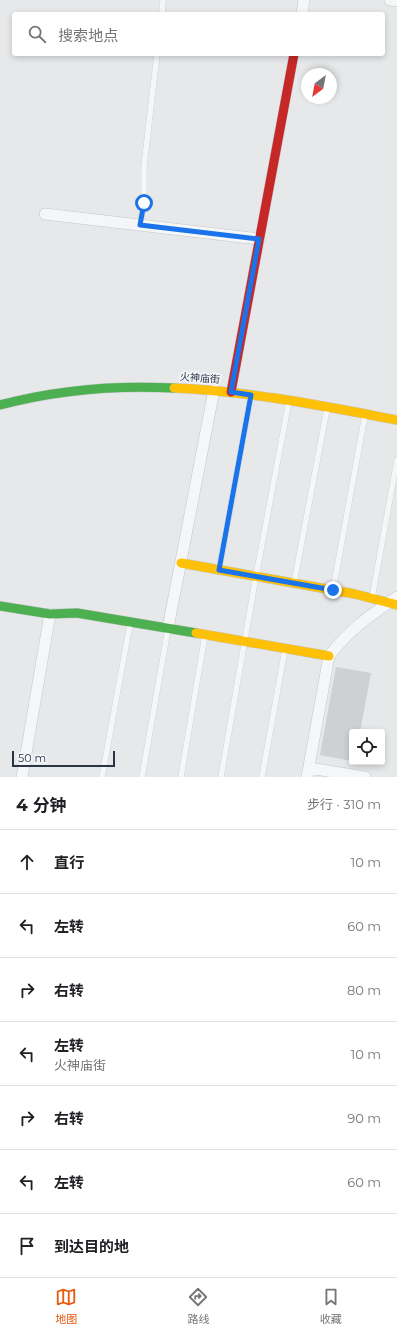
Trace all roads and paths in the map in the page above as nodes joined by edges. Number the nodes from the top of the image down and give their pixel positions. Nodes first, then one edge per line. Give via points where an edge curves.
1 (163, 0) edge
2 (304, 0) edge
3 (390, 0) edge
4 (397, 1) edge
5 (162, 12) edge
6 (302, 12) edge
7 (157, 56) edge
8 (294, 56) edge
9 (45, 214) dead end
10 (140, 225) junction
11 (259, 239) junction
12 (214, 390) junction
13 (231, 392) junction
14 (251, 395) junction
15 (289, 401) junction
16 (0, 405) edge
17 (327, 408) junction
18 (365, 414) junction
19 (397, 420) edge
20 (397, 460) edge
21 (181, 563) junction
22 (219, 570) junction
23 (256, 576) junction
24 (294, 583) junction
25 (333, 590) junction
26 (372, 599) junction
27 (394, 602) edge
28 (0, 606) edge
29 (50, 614) junction
30 (131, 622) junction
31 (168, 628) junction
32 (206, 635) junction
33 (244, 642) junction
34 (285, 648) junction
35 (329, 656) junction
36 (308, 772) edge
37 (22, 777) edge
38 (102, 777) edge
39 (142, 777) edge
40 (181, 777) edge
41 (221, 777) edge
42 (262, 777) edge
43 (365, 777) edge

1 - 5 lane
2 - 6 street
3 - 4 street
7 - 10 lane
8 - 11 street
9 - 10 street
10 - 11 street
11 - 13 street
12 - 13 street, 火神庙街
12 - 16 street, 火神庙街 via 166,387 101,389 52,394
12 - 21 street
13 - 14 street, 火神庙街
14 - 15 street, 火神庙街
14 - 22 lane
15 - 17 street, 火神庙街
15 - 23 lane
17 - 18 street, 火神庙街
17 - 24 lane
18 - 19 street, 火神庙街
18 - 25 lane
20 - 26 lane
21 - 22 street
21 - 31 street
22 - 23 street
23 - 24 street
23 - 33 lane
24 - 25 street
25 - 26 street
26 - 27 street
27 - 35 street via 357,625
28 - 29 street
29 - 30 street via 77,612
29 - 37 street
30 - 31 street
30 - 38 lane
31 - 32 street
31 - 39 lane
32 - 33 street
32 - 40 lane
33 - 34 street
33 - 41 lane
34 - 35 street
34 - 42 lane
35 - 36 street
36 - 43 street

